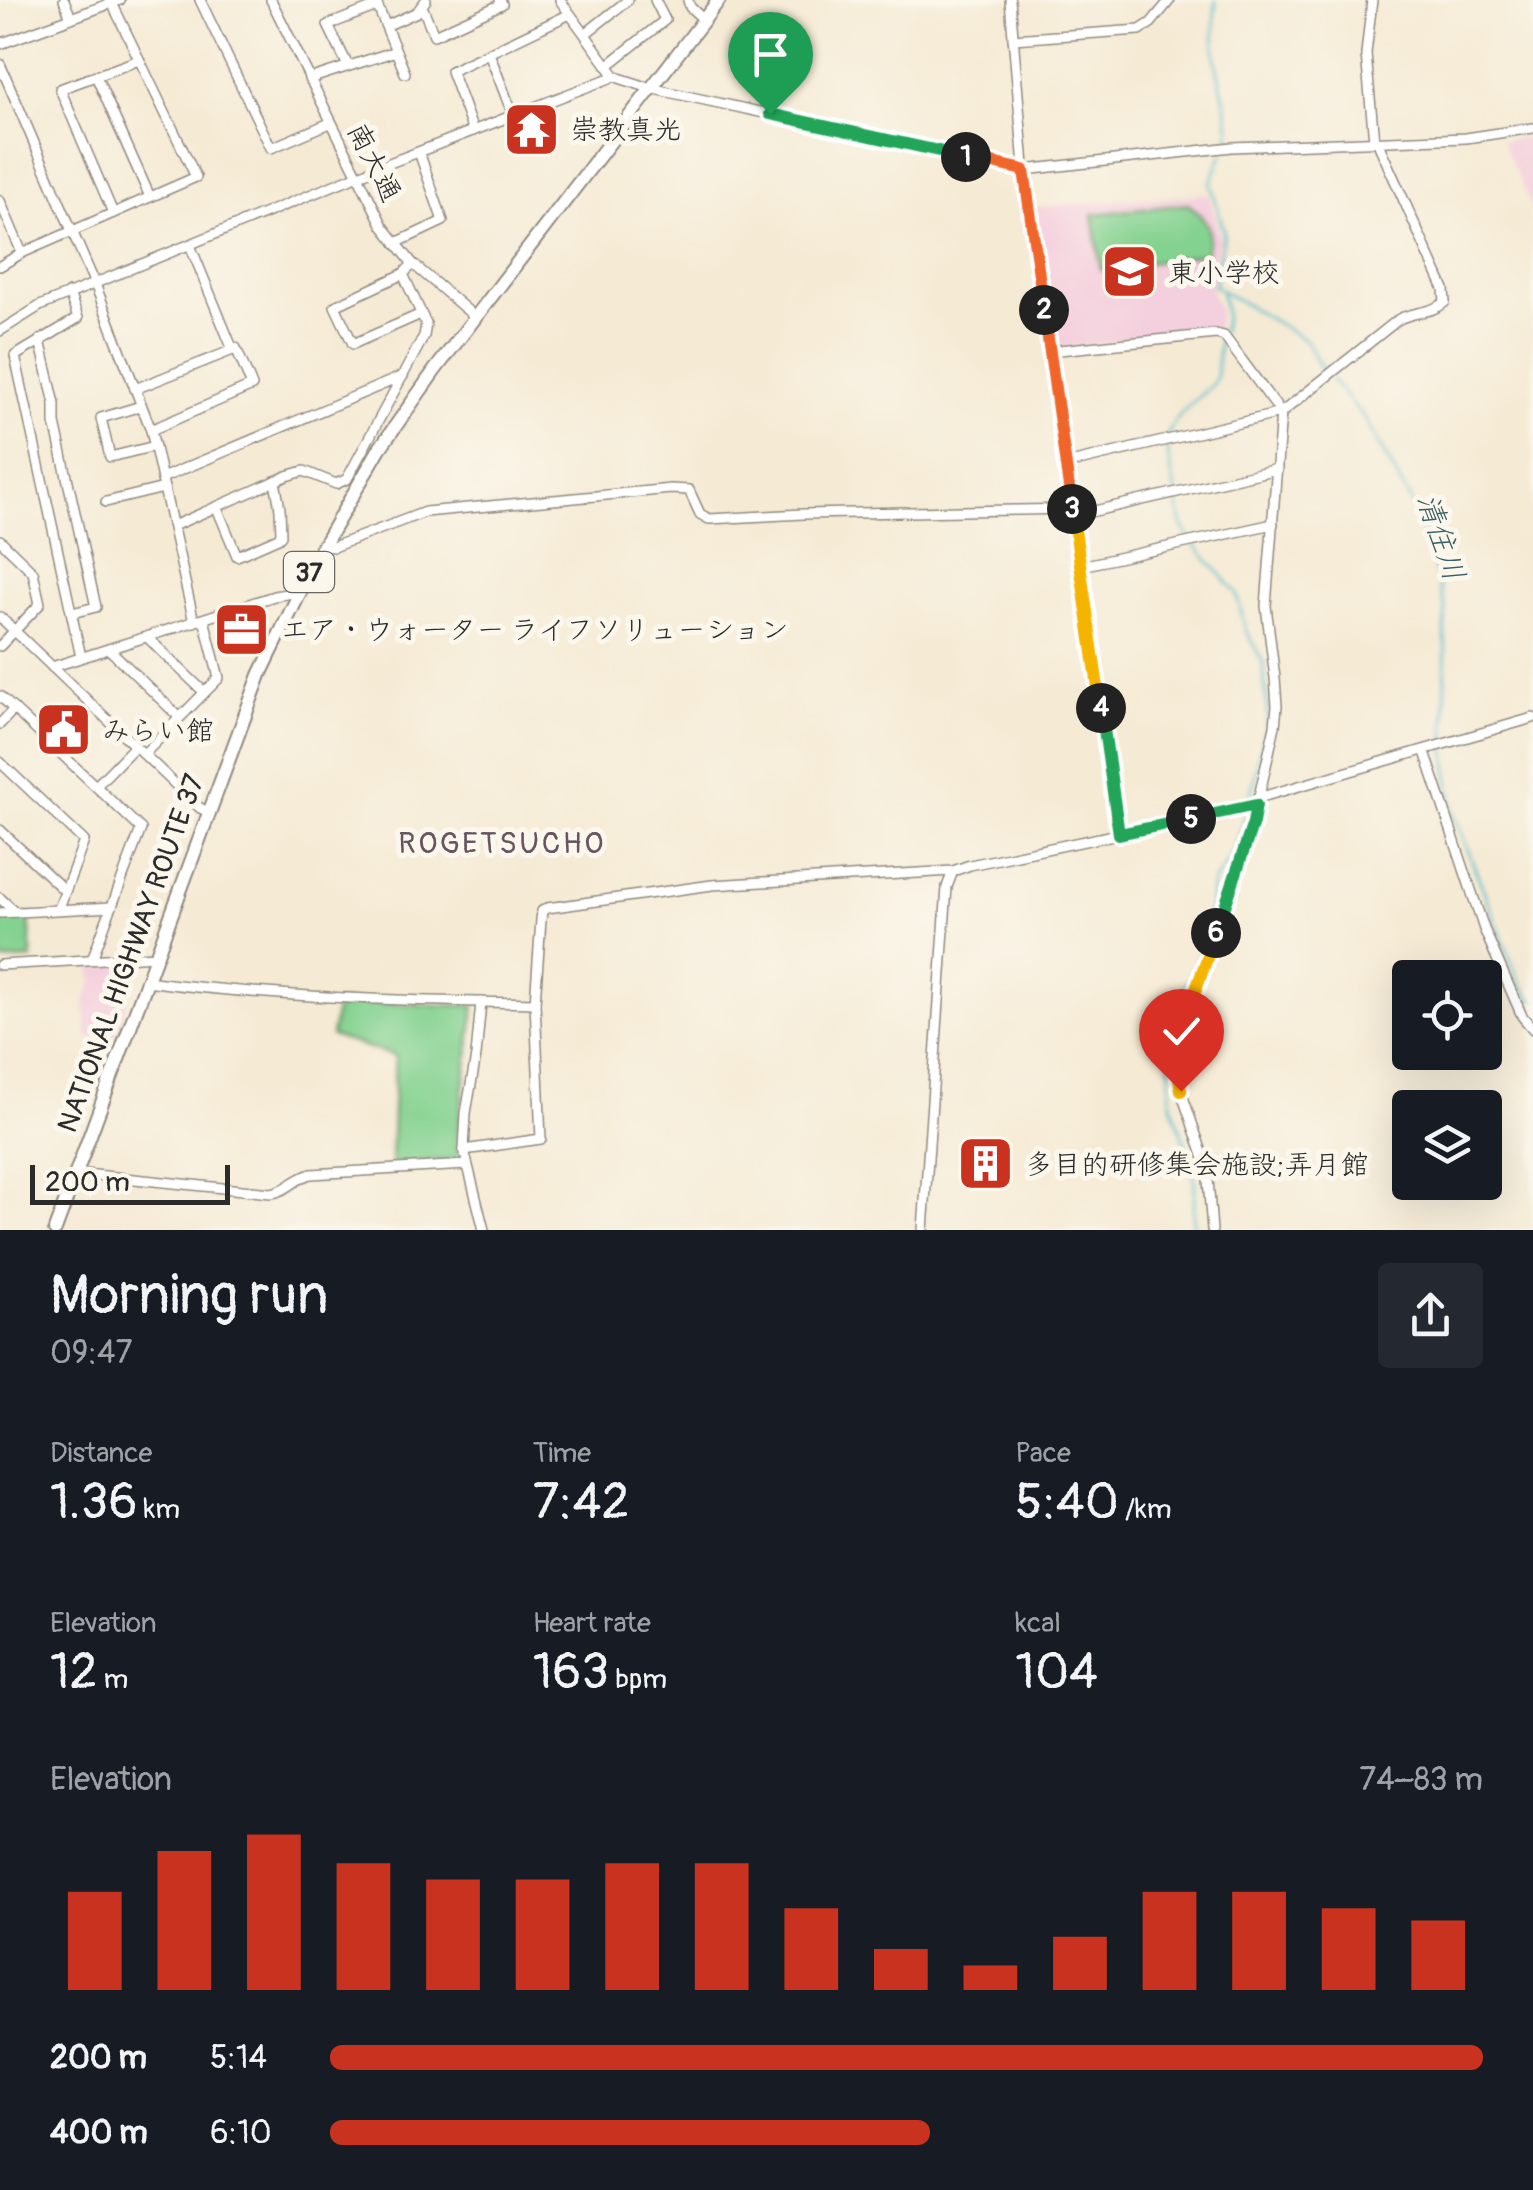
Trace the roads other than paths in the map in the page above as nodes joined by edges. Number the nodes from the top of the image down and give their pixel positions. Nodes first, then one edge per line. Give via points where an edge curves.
1 (64, 0) edge
2 (200, 0) edge
3 (271, 0) edge
4 (500, 0) edge
5 (560, 0) edge
6 (628, 0) edge
7 (655, 0) edge
8 (688, 0) edge
9 (720, 0) edge
10 (1010, 0) edge
11 (1170, 0) edge
12 (1372, 0) edge
13 (116, 2) edge
14 (376, 3) edge
15 (424, 3) edge
16 (570, 14) junction
17 (71, 18) junction
18 (704, 20) junction
19 (386, 26) junction
20 (585, 34) junction
21 (1013, 39) junction
22 (0, 44) edge
23 (396, 51) junction
24 (489, 52) junction
25 (140, 60) junction
26 (0, 64) edge
27 (348, 66) junction
28 (608, 66) junction
29 (406, 73) dead end
30 (96, 76) junction
31 (614, 76) junction
32 (309, 79) junction
33 (650, 88) junction
34 (14, 97) junction
35 (0, 103) edge
36 (513, 115) junction
37 (330, 123) junction
38 (1533, 128) edge
39 (473, 131) junction
40 (1376, 141) junction
41 (419, 152) junction
42 (1024, 170) junction
43 (356, 176) junction
44 (150, 198) junction
45 (0, 201) edge
46 (113, 213) junction
47 (72, 231) junction
48 (396, 243) junction
49 (190, 245) junction
50 (22, 252) junction
51 (414, 264) junction
52 (0, 266) edge
53 (402, 274) junction
54 (95, 284) junction
55 (69, 293) junction
56 (421, 314) junction
57 (475, 317) junction
58 (0, 331) edge
59 (40, 340) junction
60 (233, 350) junction
61 (1049, 351) junction
62 (403, 376) junction
63 (135, 389) junction
64 (142, 406) junction
65 (1281, 413) junction
66 (55, 423) junction
67 (32, 429) junction
68 (151, 430) junction
69 (154, 446) junction
70 (1066, 464) junction
71 (1276, 470) junction
72 (276, 481) junction
73 (163, 483) junction
74 (72, 496) junction
75 (48, 501) junction
76 (106, 502) dead end
77 (216, 508) junction
78 (1073, 513) junction
79 (1273, 524) junction
80 (172, 526) junction
81 (0, 540) edge
82 (324, 546) junction
83 (1080, 566) junction
84 (299, 592) junction
85 (72, 614) junction
86 (0, 617) edge
87 (199, 621) junction
88 (15, 631) junction
89 (147, 637) junction
90 (0, 646) edge
91 (109, 649) junction
92 (81, 658) junction
93 (52, 667) junction
94 (204, 692) junction
95 (0, 696) edge
96 (14, 709) junction
97 (179, 718) junction
98 (1533, 718) edge
99 (0, 724) edge
100 (135, 746) junction
101 (1424, 752) junction
102 (144, 754) junction
103 (0, 762) edge
104 (96, 786) junction
105 (1258, 802) junction
106 (209, 812) junction
107 (0, 830) edge
108 (1119, 834) junction
109 (953, 871) junction
110 (65, 892) junction
111 (0, 898) edge
112 (112, 907) junction
113 (59, 908) junction
114 (15, 912) junction
115 (0, 913) edge
116 (156, 956) junction
117 (92, 959) junction
118 (0, 965) edge
119 (146, 981) junction
120 (480, 1002) junction
121 (535, 1003) junction
122 (1533, 1029) edge
123 (464, 1150) junction
124 (467, 1165) junction
125 (75, 1173) junction
126 (56, 1230) edge
127 (484, 1230) edge
128 (923, 1230) edge
129 (1212, 1230) edge

1 - 17 street
2 - 37 street via 271,148
3 - 32 street, 南大通
4 - 15 street via 434,35
5 - 16 street
6 - 20 street
7 - 28 street via 665,20
8 - 18 street
9 - 18 highway, NATIONAL HIGHWAY ROUTE 37 / 37
10 - 21 street
11 - 21 street via 1140,30
12 - 40 street via 1366,54
13 - 17 street
13 - 25 street
14 - 19 street
14 - 27 street via 328,25
15 - 19 street
16 - 20 street
16 - 24 street
17 - 22 street
18 - 33 highway, NATIONAL HIGHWAY ROUTE 37 / 37
19 - 23 street
20 - 28 street
21 - 42 street
23 - 27 street
23 - 29 street
24 - 36 street
24 - 39 street via 451,71
25 - 30 street
25 - 44 street via 196,177
26 - 34 street
27 - 32 street
28 - 31 street
30 - 44 street
30 - 46 street via 60,89
31 - 33 street
31 - 36 street
32 - 37 street, 南大通
33 - 42 street
33 - 57 highway, NATIONAL HIGHWAY ROUTE 37 / 37
34 - 35 street
34 - 47 street
36 - 39 street
37 - 43 street, 南大通
38 - 40 street
39 - 41 street
40 - 42 street via 1232,146
40 - 65 street via 1445,302 1399,319
41 - 43 street
41 - 48 street via 443,221
42 - 61 street
43 - 48 street, 南大通
43 - 49 street
44 - 46 street
45 - 50 street
46 - 47 street
47 - 50 street
47 - 54 street
48 - 51 street, 南大通
49 - 54 street
49 - 60 street
50 - 52 street
51 - 53 street
51 - 57 street, 南大通
53 - 56 street
53 - 56 street via 335,306 352,344
54 - 55 street
54 - 63 street
55 - 58 street
55 - 59 street via 78,318
56 - 62 street via 424,336
57 - 82 highway, NATIONAL HIGHWAY ROUTE 37 / 37 via 380,448
59 - 66 street
59 - 67 street via 15,356
60 - 63 street
60 - 68 street via 252,386
61 - 65 street via 1224,336
61 - 70 street
62 - 72 street via 346,479 336,484 304,471
62 - 73 street
63 - 64 street
64 - 68 street
64 - 69 street via 100,418 110,456
65 - 70 street
65 - 71 street
66 - 67 street
66 - 74 street
67 - 75 street
68 - 69 street
69 - 73 street
70 - 78 street
71 - 78 street
71 - 79 street
72 - 77 street
72 - 77 street via 278,538 237,556
73 - 76 street
73 - 80 street
74 - 75 street
74 - 85 street via 96,607
75 - 85 street
77 - 80 street
78 - 82 street via 709,519 689,490 671,489 425,512
78 - 83 street
79 - 83 street
79 - 105 street via 1266,606 1277,706
80 - 87 street
81 - 88 street via 33,572 40,604
82 - 84 highway, NATIONAL HIGHWAY ROUTE 37 / 37
83 - 108 street
84 - 87 street
84 - 106 highway, NATIONAL HIGHWAY ROUTE 37 / 37
85 - 92 street
86 - 88 street
87 - 89 street
87 - 94 street via 219,678
88 - 90 street
88 - 93 street
89 - 91 street
89 - 94 street
91 - 92 street
91 - 97 street
92 - 93 street
93 - 100 street
94 - 97 street
95 - 96 street
96 - 99 street
96 - 104 street
97 - 102 street
98 - 101 street
100 - 102 street
100 - 104 street
101 - 105 street
101 - 122 street via 1484,929
102 - 106 street
103 - 110 street via 84,840
104 - 112 street via 140,829
105 - 108 street
105 - 129 street via 1177,1043 1181,1091 1208,1166
106 - 116 highway, NATIONAL HIGHWAY ROUTE 37 / 37
107 - 110 street
108 - 109 street
109 - 121 street via 712,885 556,905 542,911
109 - 128 street
110 - 113 street
111 - 114 street
112 - 113 street
112 - 117 street
113 - 114 street
114 - 115 street
116 - 117 street
116 - 119 highway, NATIONAL HIGHWAY ROUTE 37 / 37
117 - 118 street
119 - 120 street
119 - 125 highway, NATIONAL HIGHWAY ROUTE 37 / 37
120 - 121 street
120 - 123 street
121 - 123 street via 540,1139
123 - 124 street
124 - 125 street via 311,1174 271,1193
124 - 127 street
125 - 126 highway, NATIONAL HIGHWAY ROUTE 37 / 37

